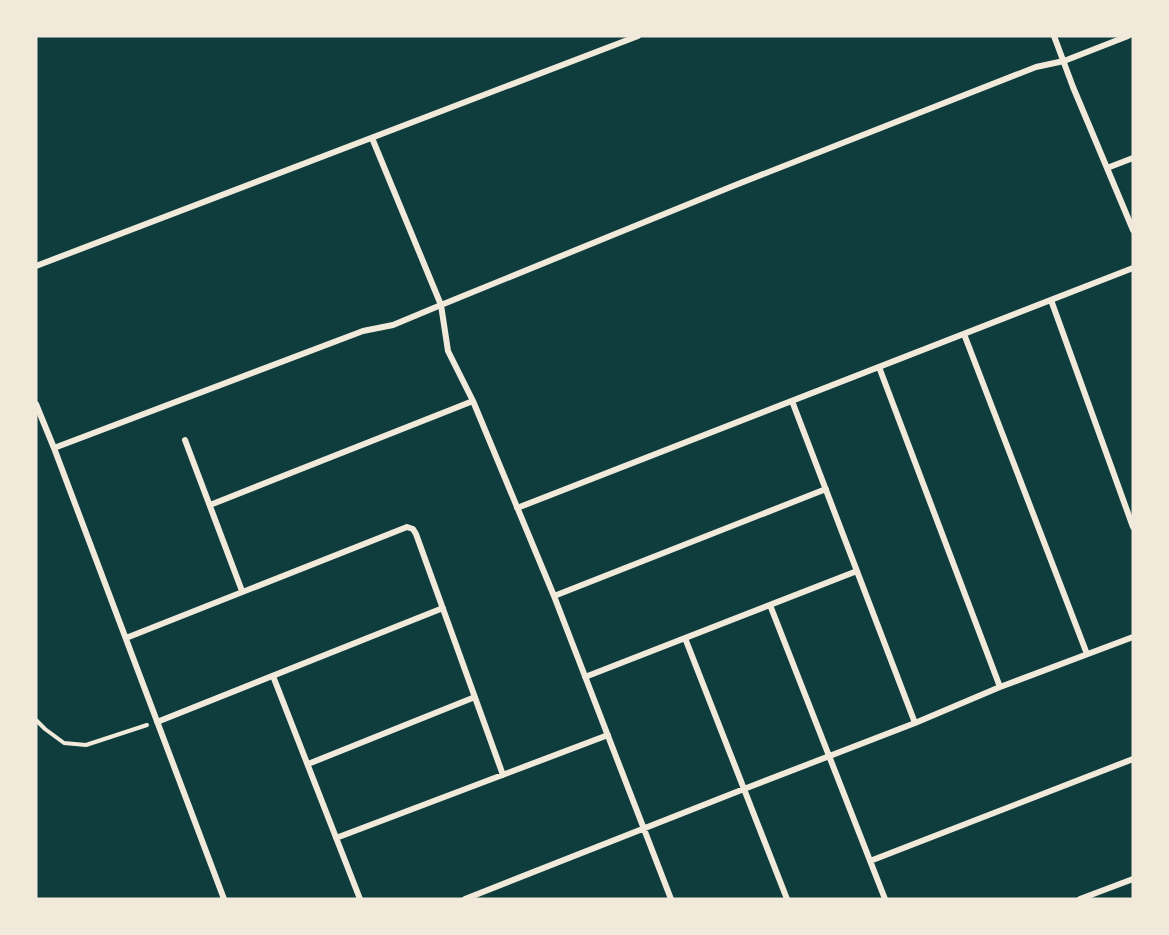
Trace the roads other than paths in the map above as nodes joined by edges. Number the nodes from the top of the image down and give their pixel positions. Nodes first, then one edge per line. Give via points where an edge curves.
1 (638, 36) edge
2 (1054, 36) edge
3 (1128, 36) edge
4 (1064, 62) junction
5 (372, 138) junction
6 (1133, 159) edge
7 (1107, 168) junction
8 (1133, 230) edge
9 (36, 266) edge
10 (1133, 268) edge
11 (1051, 300) junction
12 (441, 305) junction
13 (964, 334) junction
14 (879, 367) junction
15 (473, 401) junction
16 (792, 401) junction
17 (36, 404) edge
18 (185, 440) dead end
19 (54, 448) junction
20 (826, 489) junction
21 (210, 505) junction
22 (517, 508) junction
23 (1133, 526) edge
24 (857, 571) junction
25 (242, 591) junction
26 (554, 596) junction
27 (770, 605) junction
28 (443, 608) junction
29 (1133, 637) edge
30 (126, 638) junction
31 (685, 638) junction
32 (1087, 654) junction
33 (273, 676) junction
34 (585, 677) junction
35 (1000, 687) junction
36 (475, 697) junction
37 (157, 722) junction
38 (915, 723) junction
39 (608, 735) junction
40 (829, 756) junction
41 (1133, 759) edge
42 (308, 764) junction
43 (503, 775) junction
44 (744, 789) junction
45 (644, 829) junction
46 (336, 838) junction
47 (870, 861) junction
48 (1133, 879) edge
49 (224, 899) edge
50 (360, 899) edge
51 (465, 899) edge
52 (671, 899) edge
53 (787, 899) edge
54 (885, 899) edge
55 (1080, 899) edge

1 - 5 street
2 - 4 street
3 - 4 street
4 - 7 street
4 - 12 street via 1014,75
5 - 9 street
5 - 12 street
6 - 7 street
7 - 8 street
10 - 11 street
11 - 13 street
11 - 23 street
12 - 15 street via 448,351
12 - 19 street
13 - 14 street
13 - 32 street
14 - 16 street
14 - 35 street
15 - 21 street
15 - 22 street
16 - 20 street
16 - 22 street
17 - 19 street
18 - 21 street
19 - 30 street
20 - 24 street
20 - 26 street
21 - 25 street
22 - 26 street
24 - 27 street
24 - 38 street
25 - 28 street via 407,527 416,534
25 - 30 street
26 - 34 street
27 - 31 street
27 - 40 street
28 - 33 street
28 - 36 street
29 - 32 street
30 - 37 street
31 - 34 street
31 - 44 street
32 - 35 street
33 - 37 street
33 - 42 street
34 - 39 street
35 - 38 street
36 - 42 street
36 - 43 street
37 - 49 street
38 - 40 street
39 - 43 street
39 - 45 street
40 - 44 street
40 - 47 street
41 - 47 street
42 - 46 street
43 - 46 street
44 - 45 street
44 - 53 street
45 - 51 street
45 - 52 street
46 - 50 street
47 - 54 street
48 - 55 street

